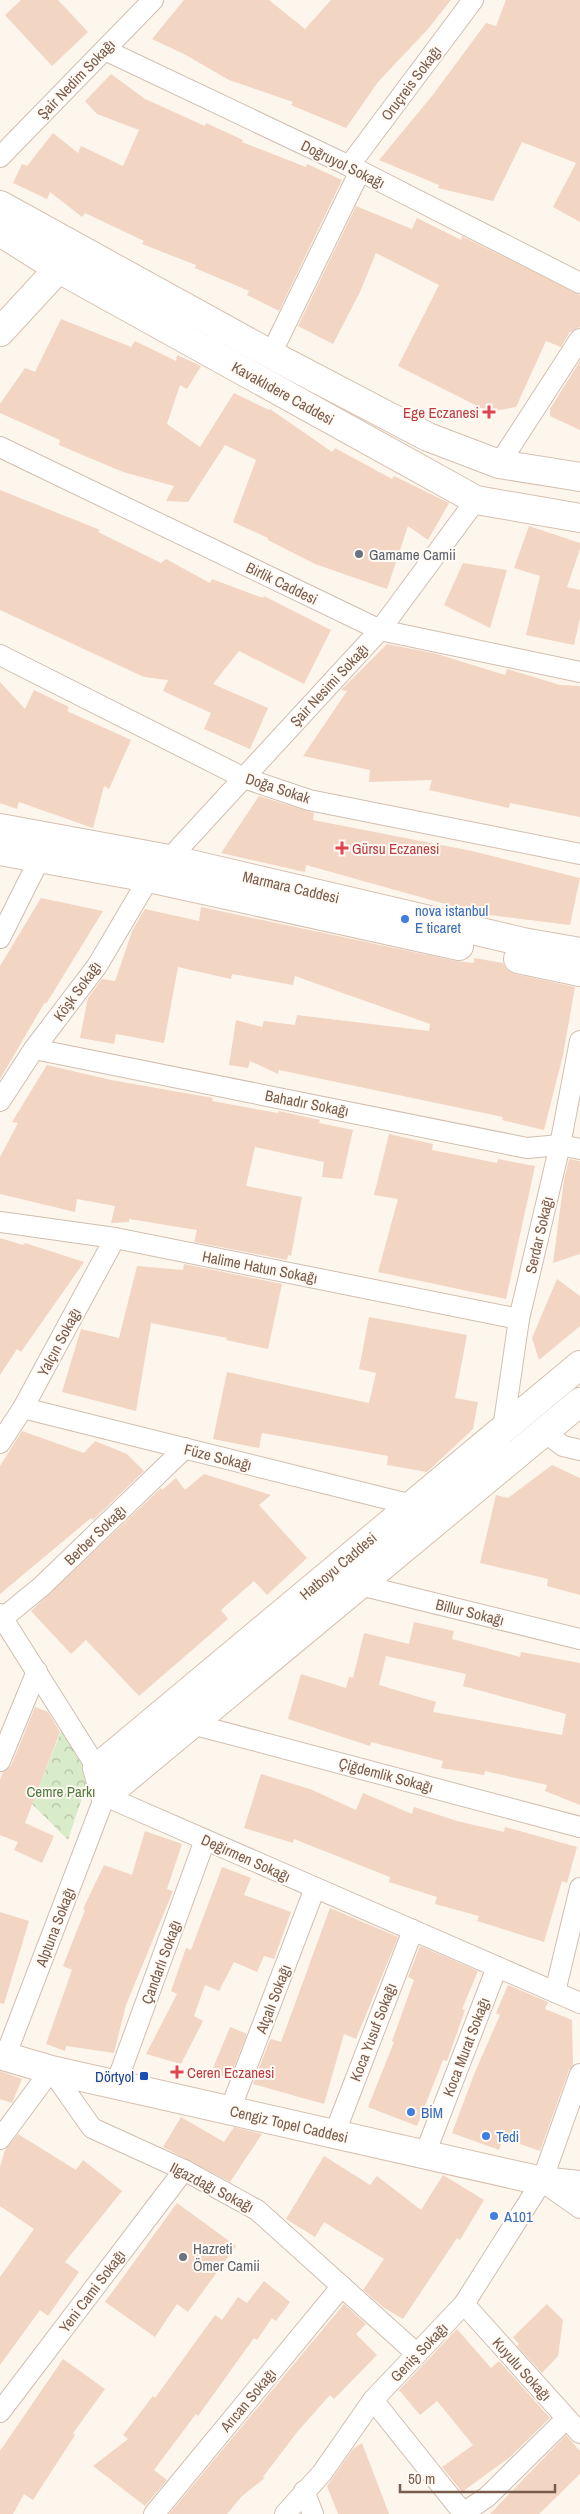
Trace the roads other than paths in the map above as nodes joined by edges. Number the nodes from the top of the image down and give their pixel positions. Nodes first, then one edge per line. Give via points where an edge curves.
1 (153, 0) edge
2 (473, 0) edge
3 (105, 50) junction
4 (0, 158) edge
5 (354, 169) junction
6 (0, 205) edge
7 (0, 232) edge
8 (76, 248) junction
9 (59, 269) junction
10 (580, 283) edge
11 (0, 332) edge
12 (580, 339) edge
13 (271, 354) junction
14 (0, 447) edge
15 (499, 464) junction
16 (580, 477) edge
17 (476, 500) junction
18 (580, 518) edge
19 (380, 630) junction
20 (0, 654) edge
21 (580, 672) edge
22 (244, 778) junction
23 (0, 828) edge
24 (0, 851) edge
25 (580, 854) edge
26 (169, 859) junction
27 (39, 860) junction
28 (149, 878) junction
29 (0, 938) edge
30 (580, 952) edge
31 (580, 972) edge
32 (580, 1041) edge
33 (34, 1050) junction
34 (0, 1101) edge
35 (560, 1145) junction
36 (580, 1149) edge
37 (0, 1222) edge
38 (115, 1238) junction
39 (519, 1319) junction
40 (580, 1365) edge
41 (580, 1402) edge
42 (23, 1408) junction
43 (503, 1429) junction
44 (0, 1443) edge
45 (553, 1444) edge
46 (185, 1448) junction
47 (412, 1505) junction
48 (360, 1585) junction
49 (2, 1616) edge
50 (580, 1639) edge
51 (37, 1671) junction
52 (164, 1712) junction
53 (192, 1724) junction
54 (0, 1761) edge
55 (97, 1768) junction
56 (105, 1796) junction
57 (580, 1827) edge
58 (205, 1840) junction
59 (316, 1888) junction
60 (580, 1888) edge
61 (412, 1930) junction
62 (497, 1967) junction
63 (555, 1992) junction
64 (580, 2003) edge
65 (3, 2056) edge
66 (51, 2070) junction
67 (580, 2074) edge
68 (116, 2084) junction
69 (230, 2110) junction
70 (334, 2134) junction
71 (0, 2139) edge
72 (425, 2154) junction
73 (184, 2170) junction
74 (542, 2181) junction
75 (580, 2185) edge
76 (580, 2208) edge
77 (342, 2286) junction
78 (464, 2304) junction
79 (417, 2354) junction
80 (373, 2400) junction
81 (0, 2412) edge
82 (573, 2426) edge
83 (304, 2491) junction
84 (464, 2513) edge
85 (154, 2514) edge
86 (284, 2514) edge
87 (313, 2514) edge

1 - 3 street, Şair Nedim Sokağı
2 - 5 street, Oruçreis Sokağı
3 - 4 street, Şair Nedim Sokağı
3 - 5 street, Doğruyol Sokağı
5 - 10 street, Doğruyol Sokağı
5 - 13 street, Oruçreis Sokağı
6 - 8 street, Kavaklıdere Caddesi
7 - 9 street, Kavaklıdere Caddesi
8 - 9 street
8 - 13 street, Kavaklıdere Caddesi
9 - 11 street
9 - 17 street, Kavaklıdere Caddesi
12 - 15 street
13 - 15 street, Kavaklıdere Caddesi via 428,437
14 - 19 street, Birlik Caddesi
15 - 16 street, Kavaklıdere Caddesi
15 - 17 street
17 - 18 street, Kavaklıdere Caddesi
17 - 19 street, Şair Nesimi Sokağı
19 - 21 street, Birlik Caddesi
19 - 22 street, Şair Nesimi Sokağı
20 - 22 street, Doğa Sokak
22 - 25 street, Doğa Sokak via 309,800
22 - 26 street, Şair Nesimi Sokağı
23 - 26 street, Marmara Caddesi
24 - 27 street, Marmara Caddesi
26 - 28 street
26 - 30 street, Marmara Caddesi via 523,942
27 - 28 street, Marmara Caddesi
27 - 29 street
28 - 31 street, Marmara Caddesi
28 - 33 street, Köşk Sokağı via 97,966
32 - 35 street, Serdar Sokağı
33 - 34 street, Köşk Sokağı
33 - 35 street, Bahadır Sokağı via 528,1148
35 - 36 street, Bahadır Sokağı
35 - 39 street, Serdar Sokağı
37 - 38 street, Halime Hatun Sokağı
38 - 39 street, Halime Hatun Sokağı
38 - 42 street, Yalçın Sokağı
39 - 43 street, Serdar Sokağı
40 - 43 street, Hatboyu Caddesi
41 - 45 street, Hatboyu Caddesi
42 - 44 street, Yalçın Sokağı
42 - 46 street, Füze Sokağı
43 - 45 street
43 - 47 street, Hatboyu Caddesi
45 - 48 street, Hatboyu Caddesi
46 - 47 street, Füze Sokağı
46 - 49 street, Berber Sokağı via 42,1586
47 - 52 street, Hatboyu Caddesi
48 - 50 street, Billur Sokağı
48 - 53 street, Hatboyu Caddesi
49 - 51 street
51 - 54 street
51 - 55 street
52 - 53 street
52 - 55 street, Hatboyu Caddesi
53 - 56 street, Hatboyu Caddesi
53 - 57 street, Çiğdemlik Sokağı
55 - 56 street
56 - 58 street, Değirmen Sokağı
56 - 65 street, Alptuna Sokağı
58 - 59 street, Değirmen Sokağı
58 - 68 street, Çandarlı Sokağı
59 - 61 street, Değirmen Sokağı
59 - 69 street, Atçalı Sokağı
60 - 63 street
61 - 62 street, Değirmen Sokağı
61 - 70 street, Koca Yusuf Sokağı
62 - 63 street, Değirmen Sokağı
62 - 72 street, Koca Murat Sokağı
63 - 64 street, Değirmen Sokağı
65 - 66 street, Cengiz Topel Caddesi
66 - 68 street, Cengiz Topel Caddesi
66 - 71 street
66 - 73 street, Ilgazdağı Sokağı via 92,2128
67 - 74 street, Geniş Sokağı
68 - 69 street, Cengiz Topel Caddesi
69 - 70 street, Cengiz Topel Caddesi
70 - 72 street, Cengiz Topel Caddesi
72 - 74 street, Cengiz Topel Caddesi
73 - 77 street, Ilgazdağı Sokağı via 258,2210
73 - 81 street, Yeni Cami Sokağı
74 - 75 street, Cengiz Topel Caddesi
74 - 76 street
74 - 78 street, Geniş Sokağı
77 - 79 street, Ilgazdağı Sokağı
77 - 85 street, Arıcan Sokağı
78 - 79 street, Geniş Sokağı
78 - 82 street, Kuyulu Sokağı
79 - 80 street, Geniş Sokağı
80 - 83 street, Geniş Sokağı via 322,2473
80 - 84 street
82 - 84 street
83 - 86 street, Geniş Sokağı
83 - 87 street

